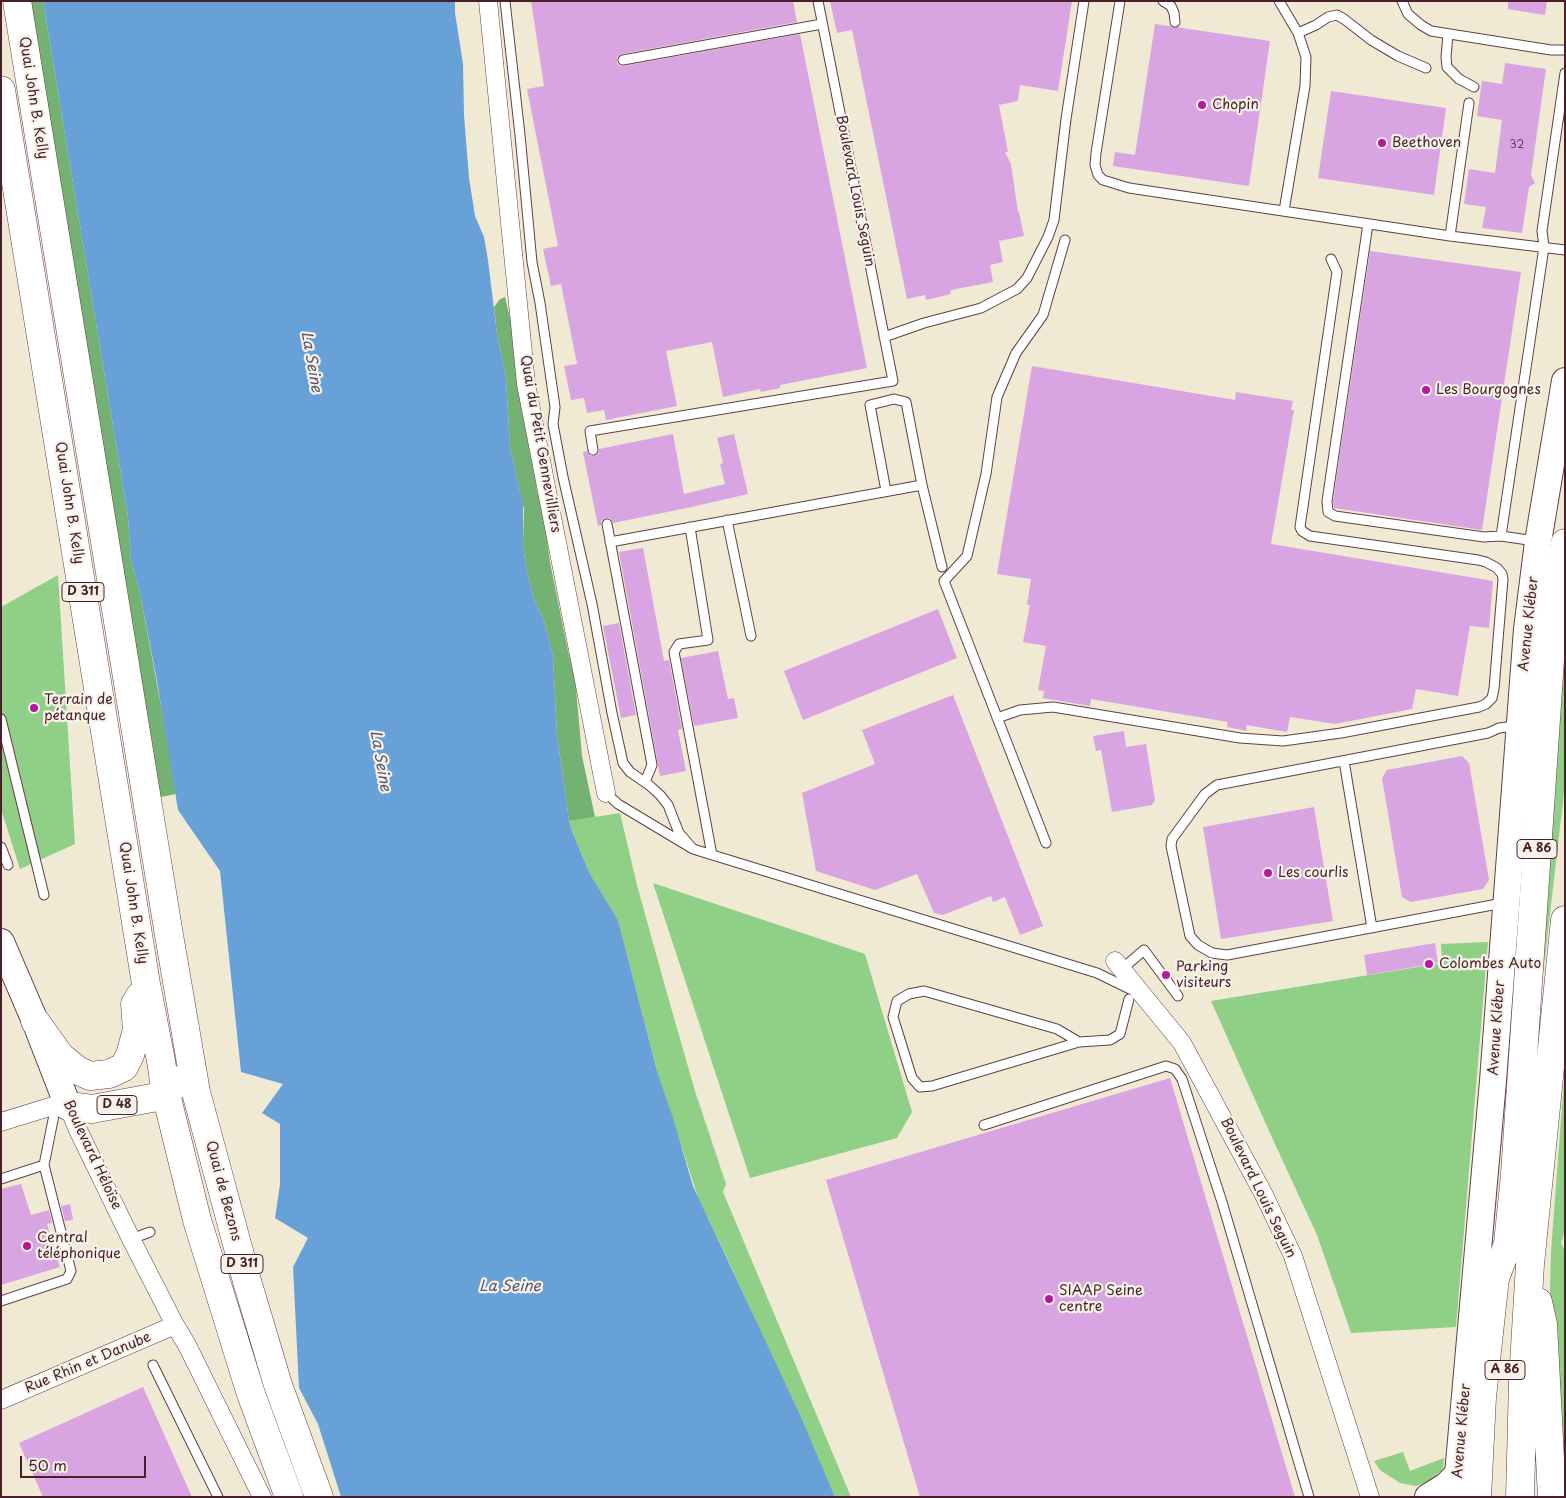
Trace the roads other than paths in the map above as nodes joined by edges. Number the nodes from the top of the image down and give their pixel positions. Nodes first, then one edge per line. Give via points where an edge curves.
1 (18, 1) edge
2 (488, 1) edge
3 (505, 1) edge
4 (818, 1) edge
5 (1084, 1) edge
6 (1120, 1) edge
7 (1163, 1) edge
8 (1279, 1) edge
9 (1402, 1) edge
10 (1175, 22) dead end
11 (822, 24) junction
12 (1298, 33) junction
13 (1448, 34) junction
14 (1565, 50) edge
15 (623, 60) dead end
16 (1426, 68) dead end
17 (1565, 73) edge
18 (1474, 87) dead end
19 (1, 90) edge
20 (1469, 103) dead end
21 (1284, 211) junction
22 (1368, 224) junction
23 (1450, 236) junction
24 (1065, 240) dead end
25 (1544, 247) junction
26 (1565, 250) edge
27 (1331, 259) dead end
28 (884, 337) junction
29 (1565, 381) edge
30 (593, 450) dead end
31 (922, 485) junction
32 (886, 491) junction
33 (727, 520) junction
34 (606, 524) dead end
35 (690, 527) junction
36 (1501, 536) junction
37 (610, 542) junction
38 (1538, 542) junction
39 (1565, 543) edge
40 (942, 567) dead end
41 (751, 636) dead end
42 (997, 718) junction
43 (1, 719) edge
44 (1519, 726) junction
45 (1344, 761) junction
46 (645, 782) junction
47 (606, 793) joint
48 (1046, 843) dead end
49 (1, 847) edge
50 (693, 850) junction
51 (712, 855) junction
52 (8, 865) dead end
53 (44, 895) dead end
54 (1506, 902) junction
55 (1565, 920) edge
56 (1372, 928) junction
57 (169, 935) joint
58 (1, 942) edge
59 (1118, 965) joint
60 (146, 984) junction
61 (1178, 996) dead end
62 (1137, 998) junction
63 (35, 1020) junction
64 (1079, 1042) junction
65 (190, 1057) junction
66 (166, 1094) junction
67 (62, 1105) junction
68 (202, 1113) junction
69 (1, 1122) edge
70 (984, 1125) dead end
71 (44, 1165) junction
72 (1, 1179) edge
73 (150, 1232) dead end
74 (131, 1239) junction
75 (1508, 1244) junction
76 (1530, 1264) junction
77 (1, 1301) edge
78 (175, 1325) junction
79 (154, 1366) dead end
80 (1, 1400) edge
81 (1458, 1485) edge
82 (218, 1497) edge
83 (262, 1497) edge
84 (289, 1497) edge
85 (319, 1497) edge
86 (1310, 1497) edge
87 (1370, 1497) edge
88 (1428, 1497) edge
89 (1477, 1497) edge
90 (1503, 1497) edge
91 (1520, 1497) edge
92 (1552, 1497) edge

1 - 57 main road, Quai John B. Kelly / D 311
2 - 47 street, Quai du Petit Gennevilliers via 526,384
3 - 46 lane via 532,262 555,407 553,424 562,477 592,604 623,763
4 - 11 lane, Boulevard Louis Seguin
5 - 28 lane via 1054,220 1027,278 1017,289 981,308
6 - 21 lane via 1096,153 1098,175 1103,180 1129,188
7 - 10 lane via 1174,12
8 - 12 lane
9 - 13 lane via 1408,14 1421,25
11 - 15 lane
11 - 28 lane, Boulevard Louis Seguin
12 - 16 lane via 1328,16 1337,15 1384,48
12 - 21 lane via 1306,57 1305,86
13 - 14 lane
13 - 18 lane via 1447,67 1459,80
17 - 25 lane via 1542,231
19 - 60 main road, Quai John B. Kelly / D 311
20 - 23 lane
21 - 22 lane
22 - 23 lane
22 - 36 lane via 1326,500 1328,512 1335,516 1484,537
23 - 25 lane
24 - 42 lane via 1043,315 1016,353 997,397 986,474 968,556 944,581
25 - 26 lane
25 - 36 lane
27 - 42 lane via 1337,272 1300,527 1310,536 1478,560 1497,568 1503,579 1494,693 1486,704 1341,733 1283,741 1240,738 1053,707 1020,710
28 - 30 lane, Boulevard Louis Seguin via 893,381 590,431
29 - 38 street, Avenue Kléber
31 - 32 lane
31 - 32 lane via 906,402 894,399 870,405
31 - 40 lane
32 - 33 lane
33 - 35 lane
33 - 41 lane
34 - 37 lane
35 - 37 lane
35 - 51 lane via 708,640 679,644 674,652
36 - 38 lane
37 - 46 lane via 652,765
38 - 44 street, Avenue Kléber
39 - 75 main road, A 86 via 1553,616
42 - 48 lane
43 - 53 lane
44 - 45 lane
44 - 54 street, Avenue Kléber
45 - 56 lane
45 - 56 lane via 1217,786 1205,794 1172,839 1171,846 1190,936 1204,950 1227,955
46 - 50 lane via 668,805 679,833
47 - 50 lane via 618,804
49 - 52 lane
50 - 51 lane
51 - 62 lane via 1097,973
54 - 56 lane
54 - 81 street, Avenue Kléber
55 - 76 main road, A 86
57 - 65 main road, Quai de Bezons / D 311
58 - 63 street, Boulevard Héloïse
59 - 61 lane via 1144,950
59 - 62 street, Boulevard Louis Seguin
60 - 63 main road via 135,1004 137,1030 130,1055 124,1067 109,1074 90,1076 77,1070 60,1056
60 - 66 main road, Quai John B. Kelly / D 311
62 - 64 lane via 1120,1034 1110,1040
62 - 87 street, Boulevard Louis Seguin via 1182,1043 1260,1187 1292,1256
63 - 67 street, Boulevard Héloïse
64 - 64 lane via 920,1087 912,1078 893,1017 897,1001 924,991 1058,1029
65 - 66 main road via 184,1075
65 - 68 main road, Quai de Bezons / D 311
66 - 67 main road, D 48 via 92,1110
66 - 68 main road
66 - 84 main road, D 311 via 197,1220 251,1394
67 - 69 street
67 - 71 lane
67 - 74 street, Boulevard Héloïse via 78,1130
68 - 85 main road, Quai de Bezons / D 311 via 278,1385
70 - 86 lane via 1166,1066 1175,1069 1182,1079 1222,1202
71 - 72 lane
71 - 77 lane via 71,1272 67,1279
73 - 74 lane
74 - 78 street, Boulevard Héloïse
75 - 89 main road via 1495,1278 1482,1397
75 - 90 main road, A 86 via 1511,1256 1504,1377
76 - 91 main road, A 86 via 1522,1381
76 - 92 main road via 1544,1324
78 - 80 street, Rue Rhin et Danube
78 - 83 street, Boulevard Héloïse
79 - 82 lane
81 - 88 street via 1446,1486

